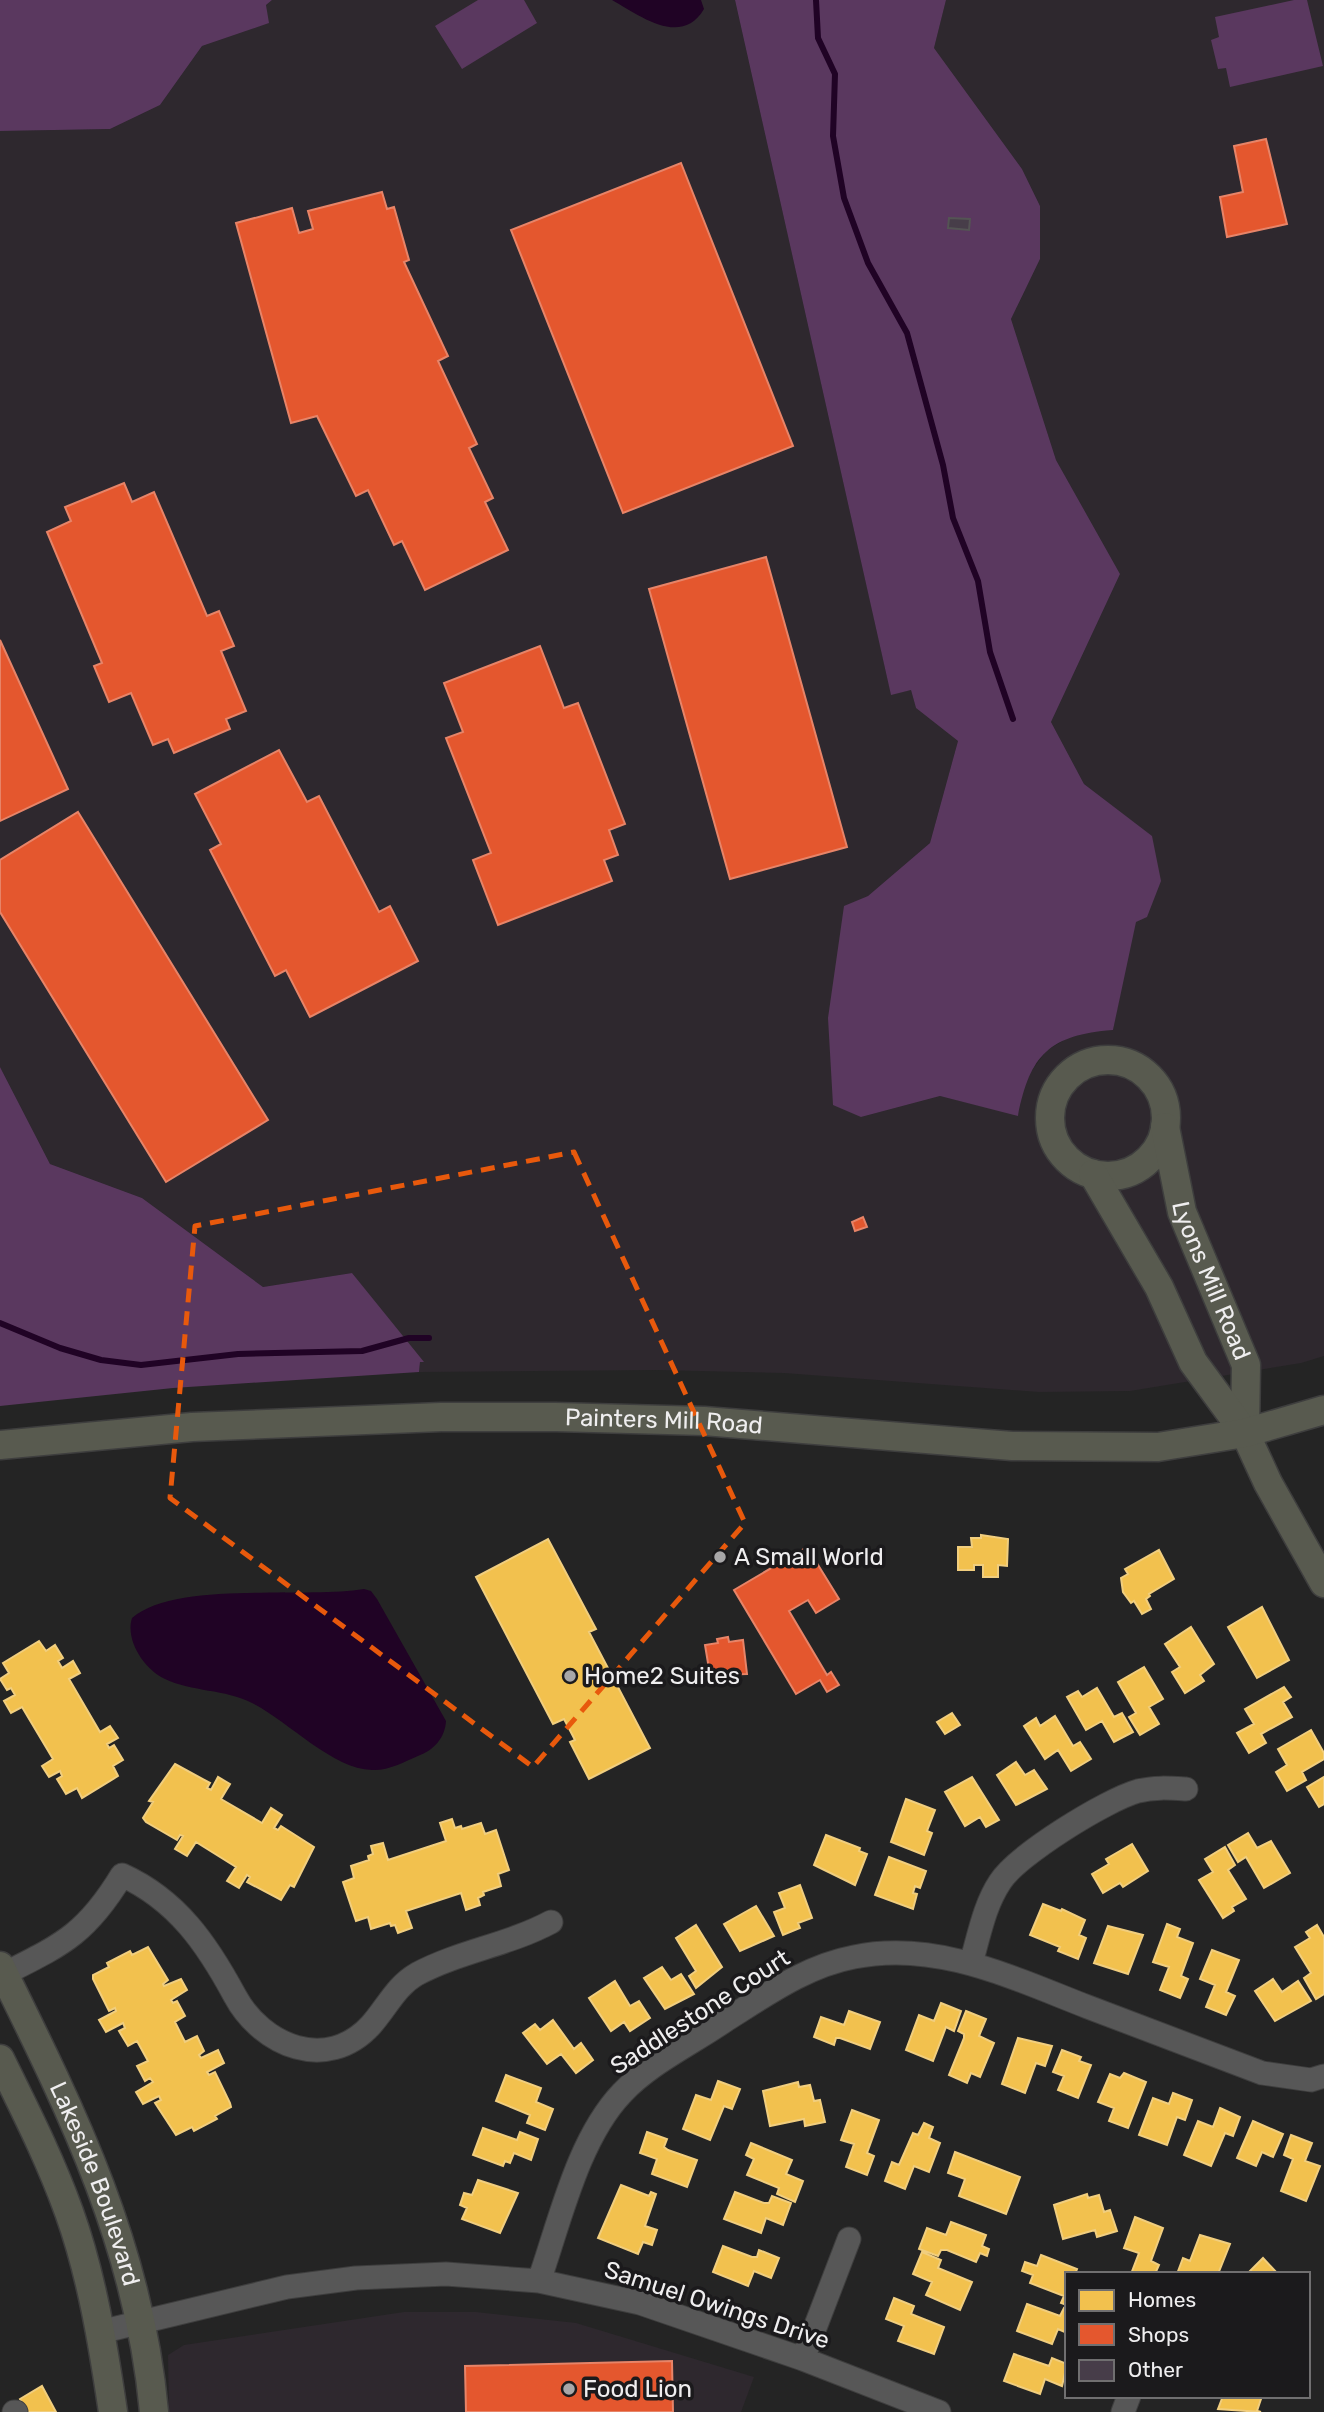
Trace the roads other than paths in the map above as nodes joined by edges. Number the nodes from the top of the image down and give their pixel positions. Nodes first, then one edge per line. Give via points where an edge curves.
1 (1165, 1127) junction
2 (1093, 1174) junction
3 (1324, 1410) edge
4 (1245, 1433) junction
5 (0, 1445) edge
6 (1324, 1583) edge
7 (1185, 1789) dead end
8 (551, 1922) dead end
9 (971, 1963) junction
10 (1, 1972) edge
11 (0, 2059) edge
12 (1324, 2076) edge
13 (849, 2239) dead end
14 (539, 2281) junction
15 (141, 2322) junction
16 (100, 2332) junction
17 (803, 2359) junction
18 (899, 2405) edge
19 (113, 2412) edge
20 (154, 2412) edge
21 (939, 2412) edge

1 - 2 main road via 1160,1144 1143,1164 1118,1175
1 - 2 main road, Lyons Mill Road via 1162,1097 1141,1070 1110,1060 1079,1067 1057,1090 1051,1128 1068,1160
1 - 4 main road, Lyons Mill Road via 1182,1212 1246,1365
2 - 4 main road, Lyons Mill Road via 1159,1287 1193,1362
3 - 4 main road, Painters Mill Road
4 - 5 main road, Painters Mill Road via 1158,1447 1080,1448 704,1421 441,1417 192,1427
4 - 6 main road, Lyons Mill Road
7 - 9 street via 1160,1787 1116,1799 1015,1865 1000,1880 989,1903
8 - 10 street via 414,1976 357,2036 334,2047 313,2050 293,2048 248,2019 192,1927 145,1885 121,1875 85,1927 38,1958
9 - 12 street, Saddlestone Court via 1262,2073 1311,2080
9 - 14 street, Saddlestone Court via 885,1952 811,1970 770,1992 623,2091 585,2150
10 - 15 main road, Lakeside Boulevard via 76,2121 107,2199
11 - 16 main road, Lakeside Boulevard via 41,2141 70,2215
13 - 17 street
14 - 15 street, Samuel Owings Drive via 446,2274 356,2278 287,2287
14 - 17 street, Samuel Owings Drive via 640,2303
15 - 16 street, Samuel Owings Drive
15 - 20 main road, Lakeside Boulevard
16 - 19 main road, Lakeside Boulevard
17 - 18 street, Samuel Owings Drive
18 - 21 street, Samuel Owings Drive

